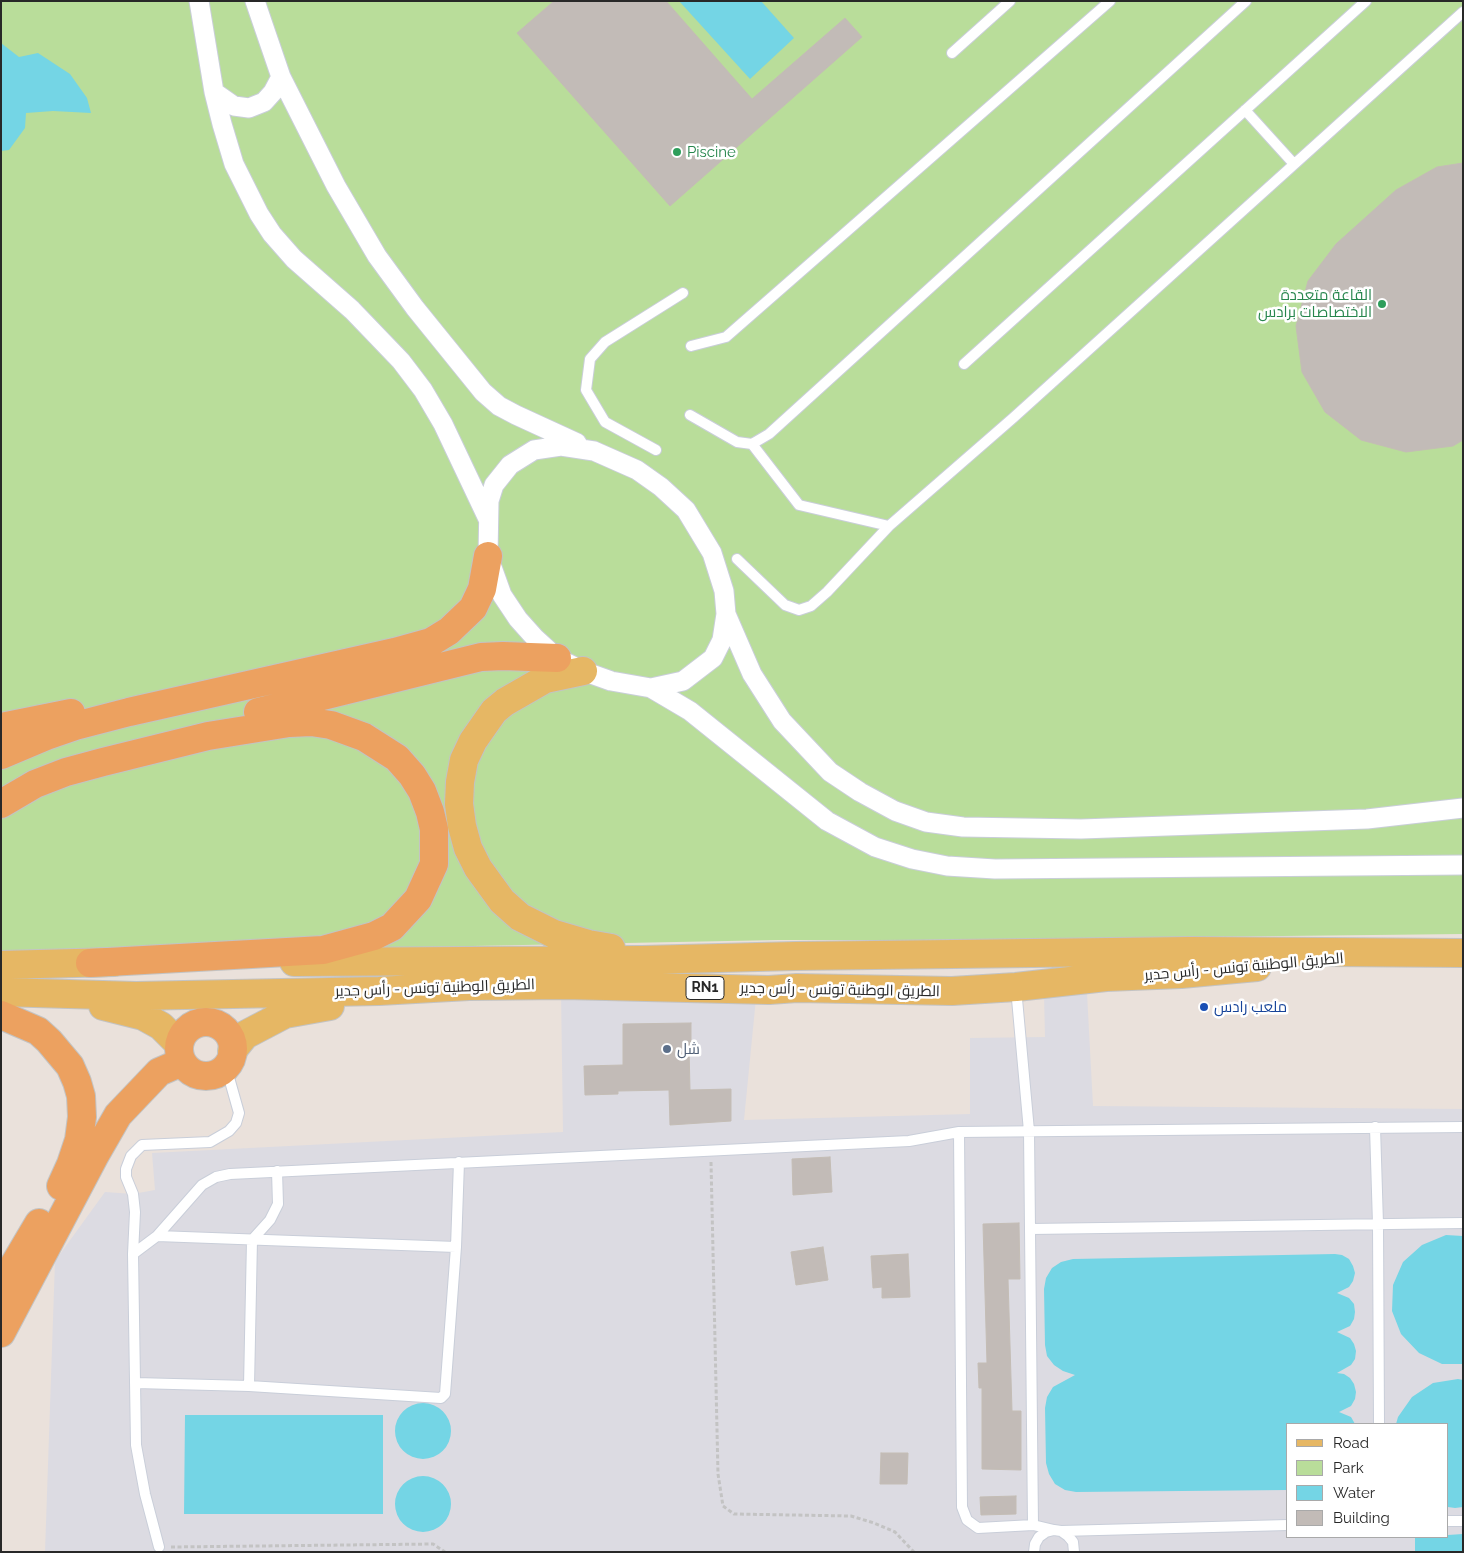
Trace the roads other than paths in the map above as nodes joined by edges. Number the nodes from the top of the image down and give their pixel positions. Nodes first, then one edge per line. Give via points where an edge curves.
1 (199, 1) edge
2 (255, 1) edge
3 (1010, 1) edge
4 (1110, 1) edge
5 (1246, 1) edge
6 (1366, 1) edge
7 (1463, 12) edge
8 (952, 53) dead end
9 (280, 77) junction
10 (214, 92) junction
11 (1245, 110) junction
12 (1294, 164) junction
13 (683, 293) dead end
14 (691, 346) dead end
15 (964, 364) dead end
16 (690, 415) dead end
17 (752, 444) junction
18 (656, 450) dead end
19 (594, 451) junction
20 (488, 518) junction
21 (889, 526) junction
22 (488, 556) junction
23 (737, 558) dead end
24 (726, 614) junction
25 (557, 658) junction
26 (583, 671) junction
27 (651, 688) junction
28 (216, 692) junction
29 (1, 727) edge
30 (1, 755) edge
31 (1, 788) edge
32 (1, 804) edge
33 (1463, 808) edge
34 (1463, 865) edge
35 (1408, 953) junction
36 (1463, 953) edge
37 (742, 958) junction
38 (90, 962) junction
39 (1, 965) edge
40 (469, 986) junction
41 (1016, 987) junction
42 (1, 992) edge
43 (71, 995) junction
44 (1, 1015) edge
45 (181, 1053) junction
46 (229, 1059) junction
47 (1375, 1127) junction
48 (1463, 1127) edge
49 (1029, 1131) junction
50 (959, 1132) junction
51 (459, 1162) junction
52 (277, 1171) junction
53 (1463, 1223) edge
54 (1378, 1224) junction
55 (1031, 1230) junction
56 (157, 1236) junction
57 (252, 1240) junction
58 (456, 1247) junction
59 (133, 1254) junction
60 (1, 1287) edge
61 (1, 1333) edge
62 (136, 1383) junction
63 (249, 1386) junction
64 (1379, 1423) edge
65 (1449, 1521) edge
66 (1463, 1521) edge
67 (1034, 1525) junction
68 (1286, 1525) edge
69 (1058, 1531) junction
70 (159, 1547) road end
71 (1034, 1552) edge
72 (1074, 1552) edge

1 - 10 street
2 - 9 street
3 - 8 lane
4 - 14 lane via 726,337
5 - 17 lane via 769,434
6 - 11 lane
7 - 12 lane
9 - 10 street via 274,92 264,102 248,108 234,106
9 - 19 street via 336,186 377,256 459,364 499,406
10 - 20 street via 234,164 259,214 294,259 352,310 418,383 443,424
11 - 12 lane
11 - 15 lane
12 - 21 lane
13 - 18 lane via 605,342 590,359 586,390 605,422
16 - 17 lane via 737,442
17 - 21 lane via 799,505
19 - 20 street via 561,446 534,450 510,465 494,484
19 - 24 street via 637,470 686,510 712,553 724,591
20 - 22 street
21 - 23 lane via 827,592 811,606 799,610 785,605
22 - 25 street via 502,595 518,619
22 - 28 highway via 482,588 473,608 449,631 431,642
24 - 27 street via 722,640 713,658 683,681
24 - 33 street via 752,674 782,722 830,772 895,811 926,822 963,827 1081,829 1366,819
25 - 26 street
25 - 31 highway via 481,657 92,751 44,767
26 - 27 street via 611,681
26 - 37 main road via 545,679 505,702 494,711 473,741 464,760 459,804 468,848 478,868 502,901 520,917 554,934 607,948
27 - 34 street via 690,711 827,821 875,847 912,860 995,869
28 - 29 highway via 81,711
28 - 30 highway via 75,726
32 - 38 highway via 36,784 102,762 208,736 311,722 331,725 364,737 397,758 422,791 434,829 434,864 418,899 386,930 323,950
35 - 36 main road, الطريق الوطنية تونس - رأس جدير / RN1
35 - 37 main road, الطريق الوطنية تونس - رأس جدير / RN1 via 1190,951
35 - 41 main road, الطريق الوطنية تونس - رأس جدير / RN1
37 - 38 main road, الطريق الوطنية تونس - رأس جدير / RN1
38 - 39 main road, الطريق الوطنية تونس - رأس جدير / RN1
40 - 41 main road, الطريق الوطنية تونس - رأس جدير / RN1 via 952,991
40 - 43 main road, الطريق الوطنية تونس - رأس جدير / RN1 via 284,993
40 - 46 main road via 428,998 342,1004 285,1014 245,1034
41 - 49 lane
42 - 43 main road, الطريق الوطنية تونس - رأس جدير / RN1
43 - 45 main road via 143,1016 161,1026
44 - 60 highway via 38,1031 61,1053 77,1082 82,1117 79,1140 57,1194
45 - 46 highway via 190,1071 202,1076 215,1074
45 - 46 highway via 183,1035 199,1023 209,1023 219,1026 231,1041
45 - 61 highway via 118,1115
46 - 59 lane via 240,1113 229,1131 210,1142 142,1145 131,1156 126,1177 133,1194 135,1212
47 - 48 lane
47 - 49 lane
47 - 54 lane
49 - 50 lane
49 - 55 lane
50 - 51 lane via 909,1141
50 - 67 lane via 962,1507 967,1520 978,1528
51 - 52 lane
51 - 58 lane
52 - 56 lane via 216,1176 202,1185
52 - 57 lane via 278,1204 270,1220
53 - 54 lane
54 - 55 lane
54 - 64 lane
55 - 67 lane
56 - 57 lane
56 - 59 lane
57 - 58 lane
57 - 63 lane
58 - 63 lane via 446,1394 443,1397
59 - 62 lane
62 - 63 lane
62 - 70 lane via 136,1444
65 - 66 lane
67 - 69 lane
68 - 69 lane
69 - 71 lane via 1046,1532 1039,1537
69 - 72 lane via 1073,1542

